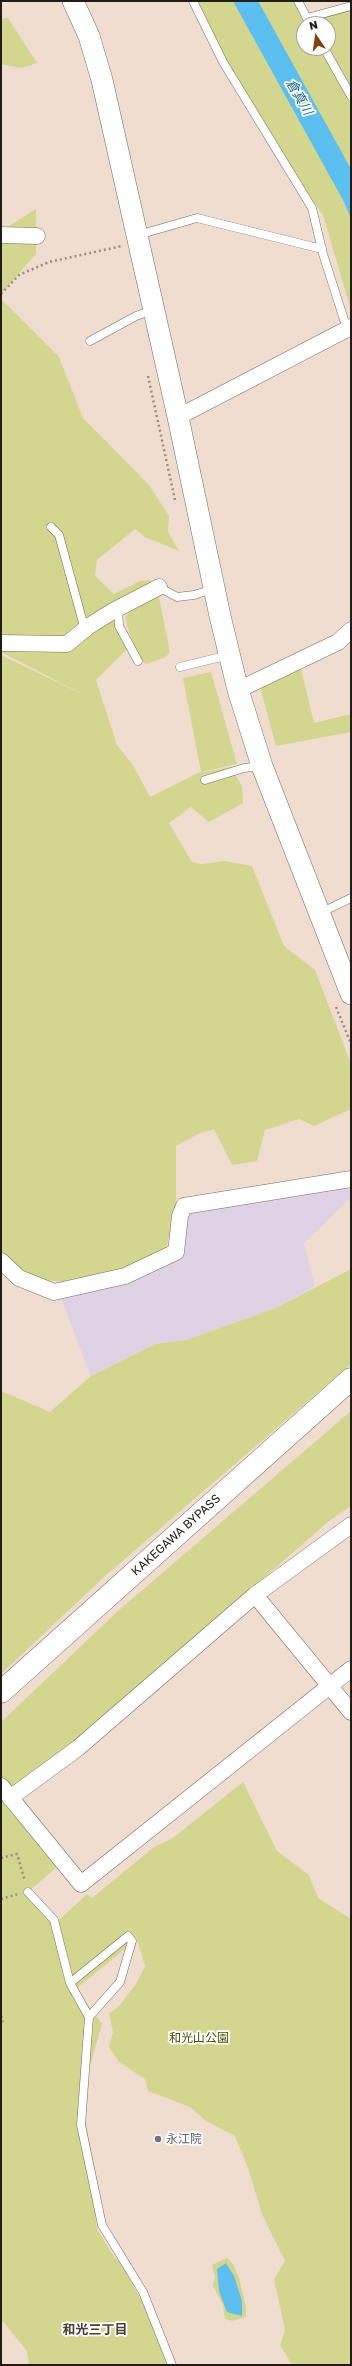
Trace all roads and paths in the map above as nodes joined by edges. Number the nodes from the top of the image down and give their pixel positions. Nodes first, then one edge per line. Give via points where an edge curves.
1 (73, 1) edge
2 (193, 1) edge
3 (298, 1) edge
4 (351, 6) edge
5 (306, 16) edge
6 (323, 16) edge
7 (328, 56) edge
8 (351, 96) edge
9 (1, 235) edge
10 (37, 236) dead end
11 (129, 240) junction
12 (322, 249) junction
13 (1, 294) edge
14 (154, 310) junction
15 (350, 331) edge
16 (90, 341) dead end
17 (178, 417) junction
18 (51, 527) dead end
19 (156, 585) joint
20 (214, 589) junction
21 (118, 609) junction
22 (85, 630) junction
23 (351, 630) edge
24 (1, 643) edge
25 (229, 655) junction
26 (138, 661) dead end
27 (180, 667) dead end
28 (238, 690) junction
29 (262, 766) junction
30 (205, 780) dead end
31 (351, 898) edge
32 (320, 913) junction
33 (351, 994) edge
34 (351, 1179) edge
35 (1, 1261) edge
36 (351, 1379) edge
37 (351, 1525) edge
38 (255, 1594) junction
39 (351, 1669) edge
40 (331, 1686) junction
41 (1, 1692) edge
42 (351, 1712) edge
43 (6, 1792) edge
44 (1, 1858) edge
45 (28, 1892) junction
46 (1, 1899) edge
47 (70, 1983) junction
48 (1, 2016) edge
49 (90, 2017) junction
50 (3, 2022) dead end
51 (172, 2365) edge

1 - 11 street via 89,36 102,80
2 - 12 lane via 223,62 312,208
3 - 5 lane
4 - 6 lane
7 - 8 lane
9 - 10 street
11 - 12 lane via 197,218
11 - 13 path via 49,262 19,275
11 - 14 street
12 - 15 lane
14 - 16 lane via 136,316
14 - 17 street
15 - 17 street
17 - 20 street
18 - 22 lane via 59,535
19 - 20 lane via 177,597
19 - 21 street
20 - 25 street
21 - 22 street
21 - 26 lane via 119,626
22 - 24 street via 67,644
23 - 28 street via 338,642
25 - 27 lane
25 - 28 street
28 - 29 street
29 - 30 lane via 244,768
29 - 32 street
31 - 32 lane
32 - 33 street
34 - 35 street via 184,1206 180,1216 176,1252 125,1276 54,1292 19,1278
36 - 41 highway, KAKEGAWA BYPASS
37 - 38 street
38 - 40 street
38 - 43 street via 78,1748
39 - 40 street
40 - 42 street
40 - 43 street via 81,1884
44 - 45 path via 17,1854
45 - 46 path
45 - 47 lane via 54,1920
47 - 49 lane
47 - 49 lane via 128,1936 132,1941 120,1982
48 - 50 path
49 - 51 lane via 81,2125 102,2225 144,2292

